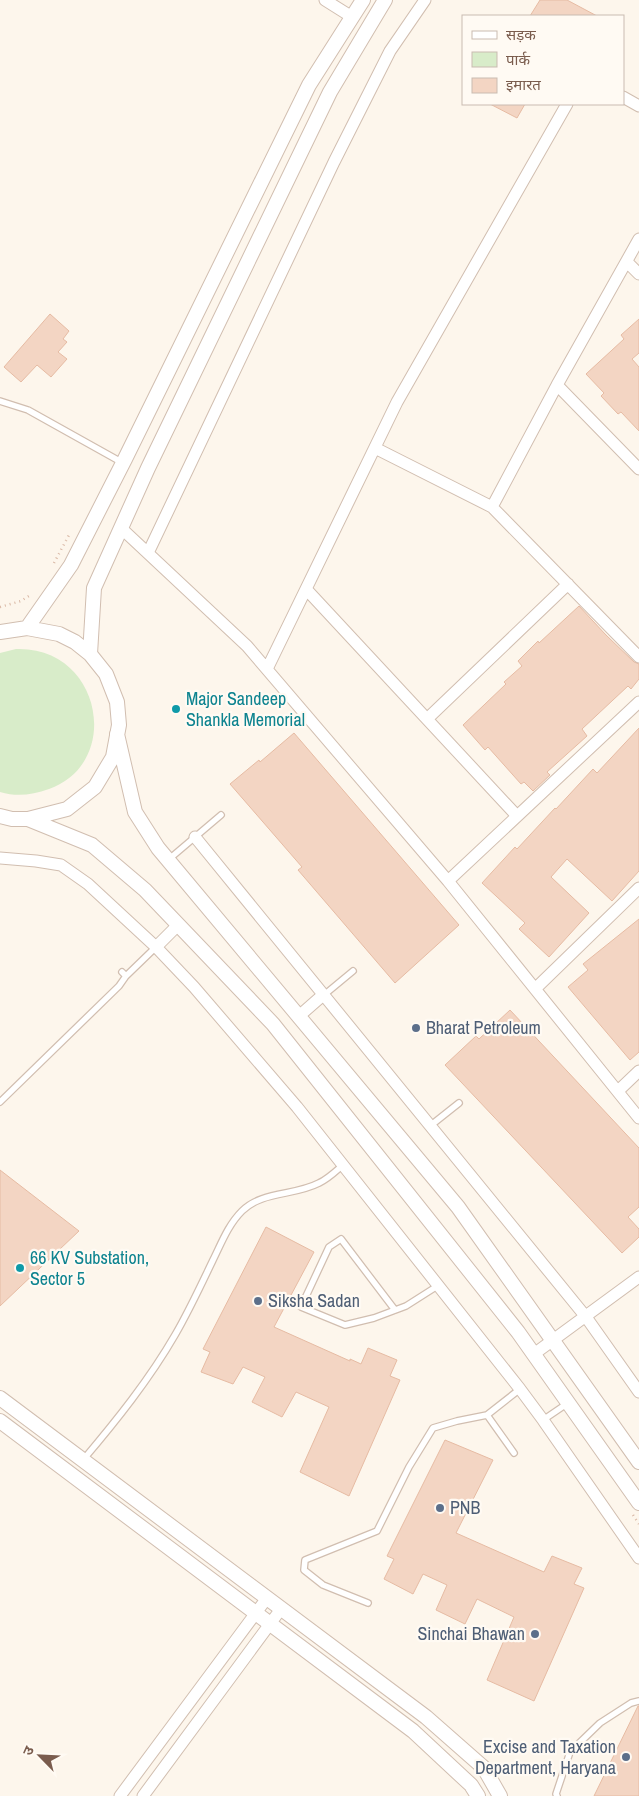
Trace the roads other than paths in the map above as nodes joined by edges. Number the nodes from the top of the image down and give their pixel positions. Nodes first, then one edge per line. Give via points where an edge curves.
1 (325, 0) edge
2 (362, 0) edge
3 (385, 0) edge
4 (425, 0) edge
5 (352, 17) junction
6 (624, 98) edge
7 (565, 105) edge
8 (639, 106) edge
9 (639, 239) edge
10 (627, 262) junction
11 (639, 274) edge
12 (557, 385) junction
13 (0, 401) edge
14 (375, 448) junction
15 (123, 464) junction
16 (639, 469) edge
17 (492, 507) junction
18 (121, 528) junction
19 (148, 553) junction
20 (568, 584) junction
21 (306, 589) junction
22 (26, 628) junction
23 (0, 632) edge
24 (90, 654) junction
25 (639, 657) edge
26 (266, 669) junction
27 (639, 702) edge
28 (427, 719) junction
29 (118, 734) junction
30 (221, 815) dead end
31 (0, 816) edge
32 (517, 816) junction
33 (28, 819) junction
34 (195, 837) junction
35 (0, 858) edge
36 (168, 860) junction
37 (448, 881) junction
38 (639, 888) edge
39 (178, 925) junction
40 (156, 947) junction
41 (352, 971) dead end
42 (535, 989) junction
43 (323, 996) junction
44 (298, 1017) junction
45 (639, 1071) edge
46 (618, 1092) junction
47 (0, 1102) edge
48 (459, 1103) dead end
49 (639, 1118) edge
50 (430, 1126) junction
51 (343, 1165) junction
52 (639, 1277) edge
53 (439, 1285) junction
54 (395, 1310) junction
55 (586, 1317) junction
56 (553, 1340) junction
57 (534, 1354) junction
58 (520, 1389) junction
59 (639, 1391) edge
60 (0, 1398) edge
61 (568, 1403) junction
62 (487, 1415) junction
63 (0, 1420) edge
64 (543, 1420) junction
65 (514, 1453) dead end
66 (83, 1460) junction
67 (639, 1462) edge
68 (639, 1503) edge
69 (639, 1558) edge
70 (267, 1598) junction
71 (368, 1603) dead end
72 (281, 1609) junction
73 (256, 1612) junction
74 (270, 1623) junction
75 (639, 1701) edge
76 (120, 1796) edge
77 (143, 1796) edge
78 (478, 1796) edge
79 (500, 1796) edge
80 (557, 1796) edge

1 - 5 street
2 - 5 street
3 - 18 street via 330,92
4 - 19 street via 390,51 338,153
5 - 15 street via 309,85
6 - 8 street
7 - 14 street via 397,402
9 - 10 street
10 - 11 street
10 - 12 street
12 - 16 street
12 - 17 street
13 - 15 lane via 28,410
14 - 17 street
14 - 21 street
15 - 22 street via 71,565
17 - 20 street
18 - 19 street
18 - 24 street via 94,588
19 - 26 street via 247,646
20 - 25 street
20 - 28 street
21 - 26 street
21 - 28 street
22 - 23 street
22 - 24 street via 59,634
24 - 29 street via 106,674 117,702
26 - 37 street
27 - 32 street
28 - 32 street
29 - 33 street via 113,757 95,787 66,809
29 - 36 street via 135,812
30 - 34 lane
31 - 33 street
32 - 37 street
33 - 39 street via 92,845 145,890
34 - 36 lane
34 - 43 street
35 - 40 street via 61,865 88,884
36 - 44 street
37 - 42 street
38 - 42 street
39 - 40 street
39 - 57 street via 273,1024
40 - 47 lane via 124,974 119,986
40 - 51 street via 297,1107
41 - 43 lane
42 - 46 street
43 - 44 street
43 - 50 street
44 - 56 street via 458,1207
45 - 46 street
46 - 49 street
48 - 50 lane
50 - 55 street
51 - 53 street
51 - 66 lane via 320,1183 256,1201 242,1211 229,1227 175,1335 136,1394
52 - 55 street
53 - 54 lane
53 - 58 street
54 - 54 lane via 345,1325 301,1307 329,1247 341,1240
55 - 56 street
55 - 59 street
56 - 57 street
56 - 67 street
57 - 61 street
58 - 62 lane
58 - 64 street
60 - 66 street
61 - 64 lane
61 - 68 street
62 - 65 lane
62 - 71 lane via 433,1428 409,1467 378,1531 305,1560 304,1570 323,1585
63 - 73 street
64 - 69 street
66 - 70 street
70 - 72 street
70 - 73 street
72 - 74 street
72 - 79 street via 426,1717 484,1768
73 - 74 street
73 - 76 street
74 - 77 street
74 - 78 street via 413,1731
75 - 80 lane via 600,1722 570,1752

